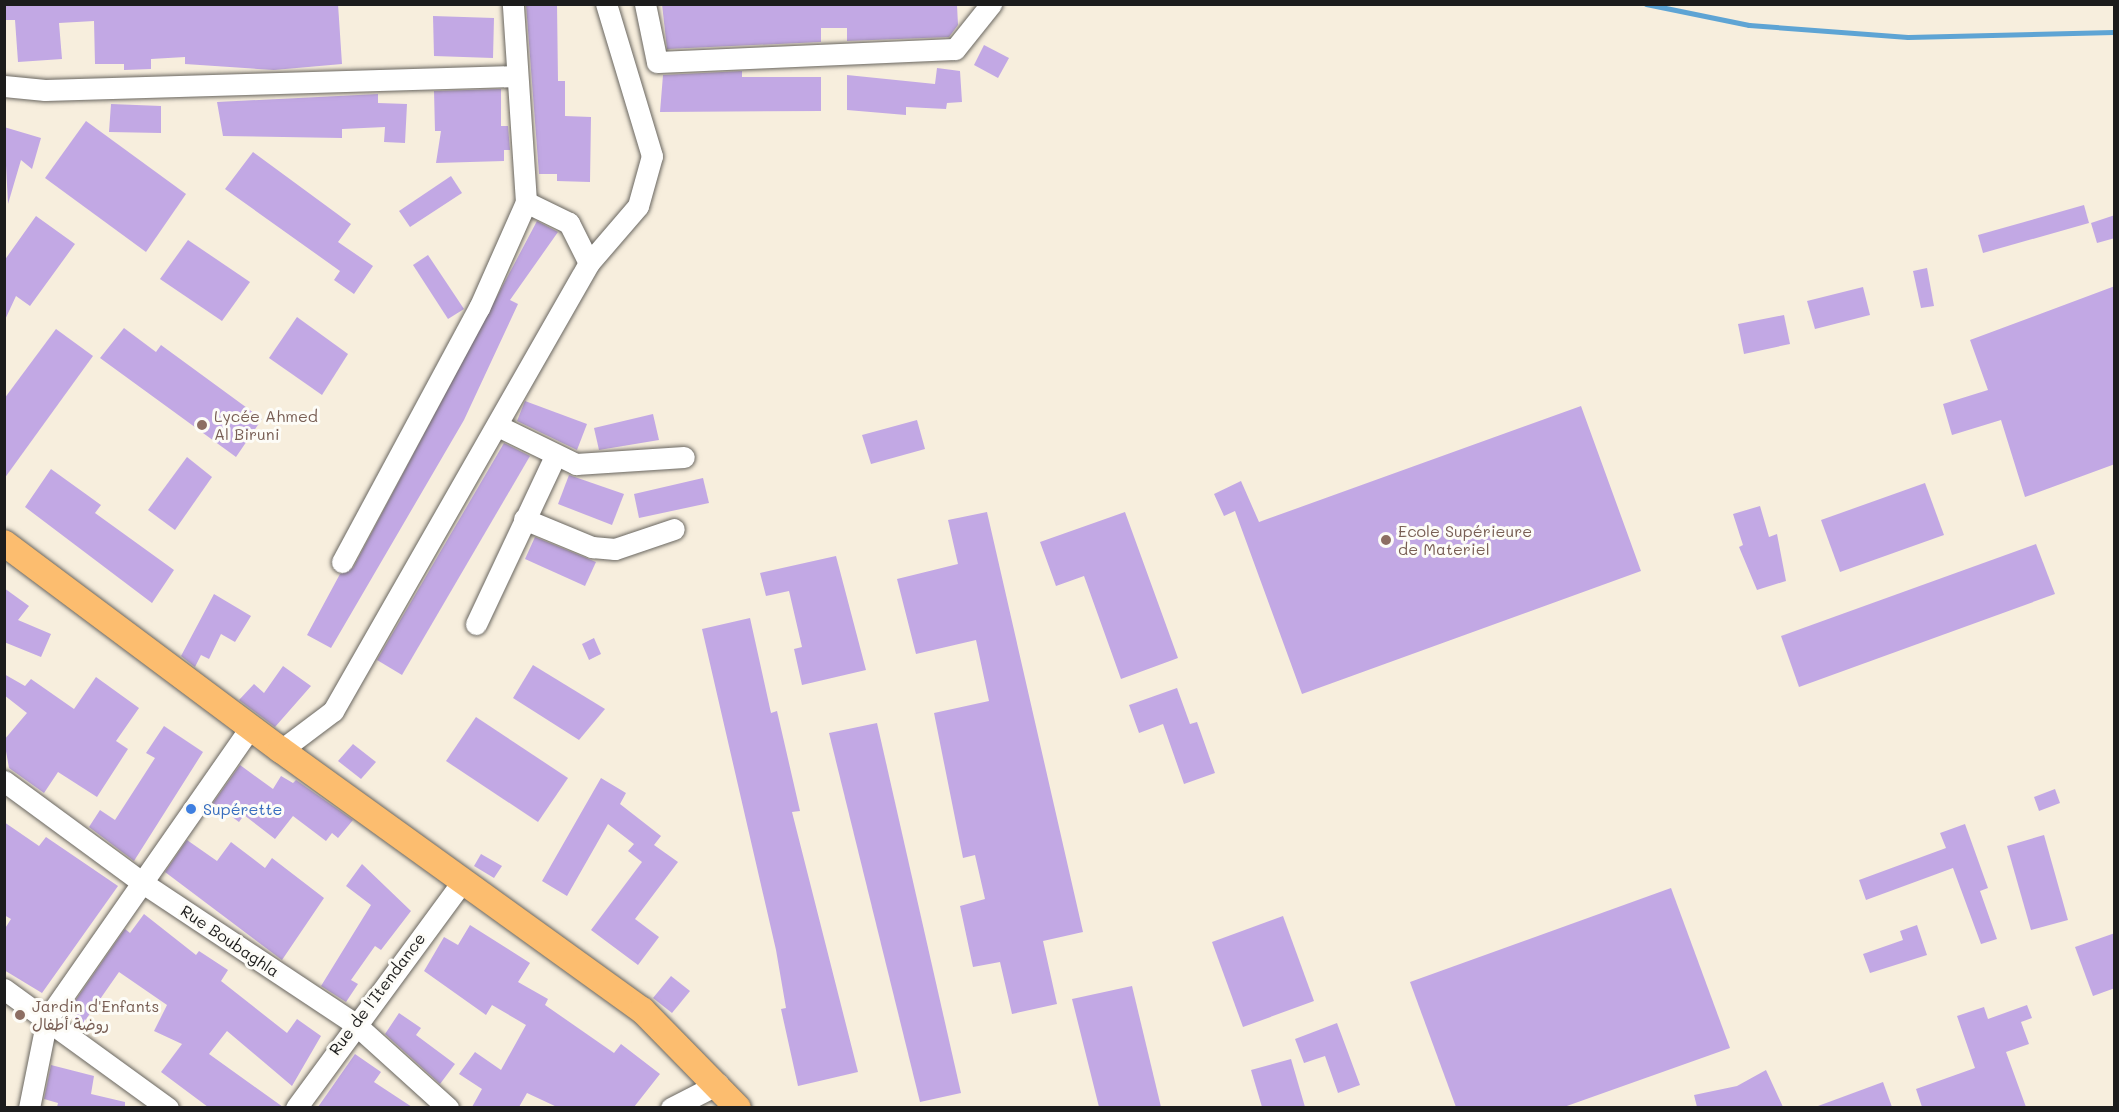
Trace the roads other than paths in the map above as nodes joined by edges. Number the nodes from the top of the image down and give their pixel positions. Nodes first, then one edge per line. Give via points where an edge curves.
1 (513, 4) edge
2 (606, 4) edge
3 (645, 4) edge
4 (991, 4) edge
5 (517, 76) junction
6 (4, 86) edge
7 (526, 202) junction
8 (590, 264) junction
9 (498, 426) junction
10 (555, 456) junction
11 (684, 457) dead end
12 (524, 519) junction
13 (674, 529) dead end
14 (4, 543) edge
15 (342, 562) dead end
16 (476, 624) dead end
17 (250, 728) junction
18 (280, 750) junction
19 (4, 781) edge
20 (140, 881) junction
21 (461, 883) junction
22 (4, 988) edge
23 (47, 1019) junction
24 (354, 1023) junction
25 (718, 1084) junction
26 (29, 1107) edge
27 (168, 1107) edge
28 (296, 1107) edge
29 (448, 1107) edge
30 (671, 1107) edge
31 (738, 1107) edge

1 - 5 street
2 - 8 street via 652,156 638,206
3 - 4 street via 657,62 955,49
5 - 6 street via 45,90
5 - 7 street
7 - 8 street via 569,223
7 - 15 street via 479,308
8 - 9 street
9 - 10 street
9 - 18 street via 333,711
10 - 11 street via 602,466
10 - 12 street
12 - 13 street via 592,547 615,549
12 - 16 street
14 - 17 main road
17 - 18 main road
17 - 20 street
18 - 21 main road
19 - 20 street, Rue Boubaghla
20 - 23 street
20 - 24 street, Rue Boubaghla
21 - 24 street, Rue de l'Itendance
21 - 25 main road via 642,1010
22 - 23 street
23 - 26 street
23 - 27 street
24 - 28 street, Rue de l'Itendance
24 - 29 street, Rue Boubaghla
25 - 30 street
25 - 31 main road

